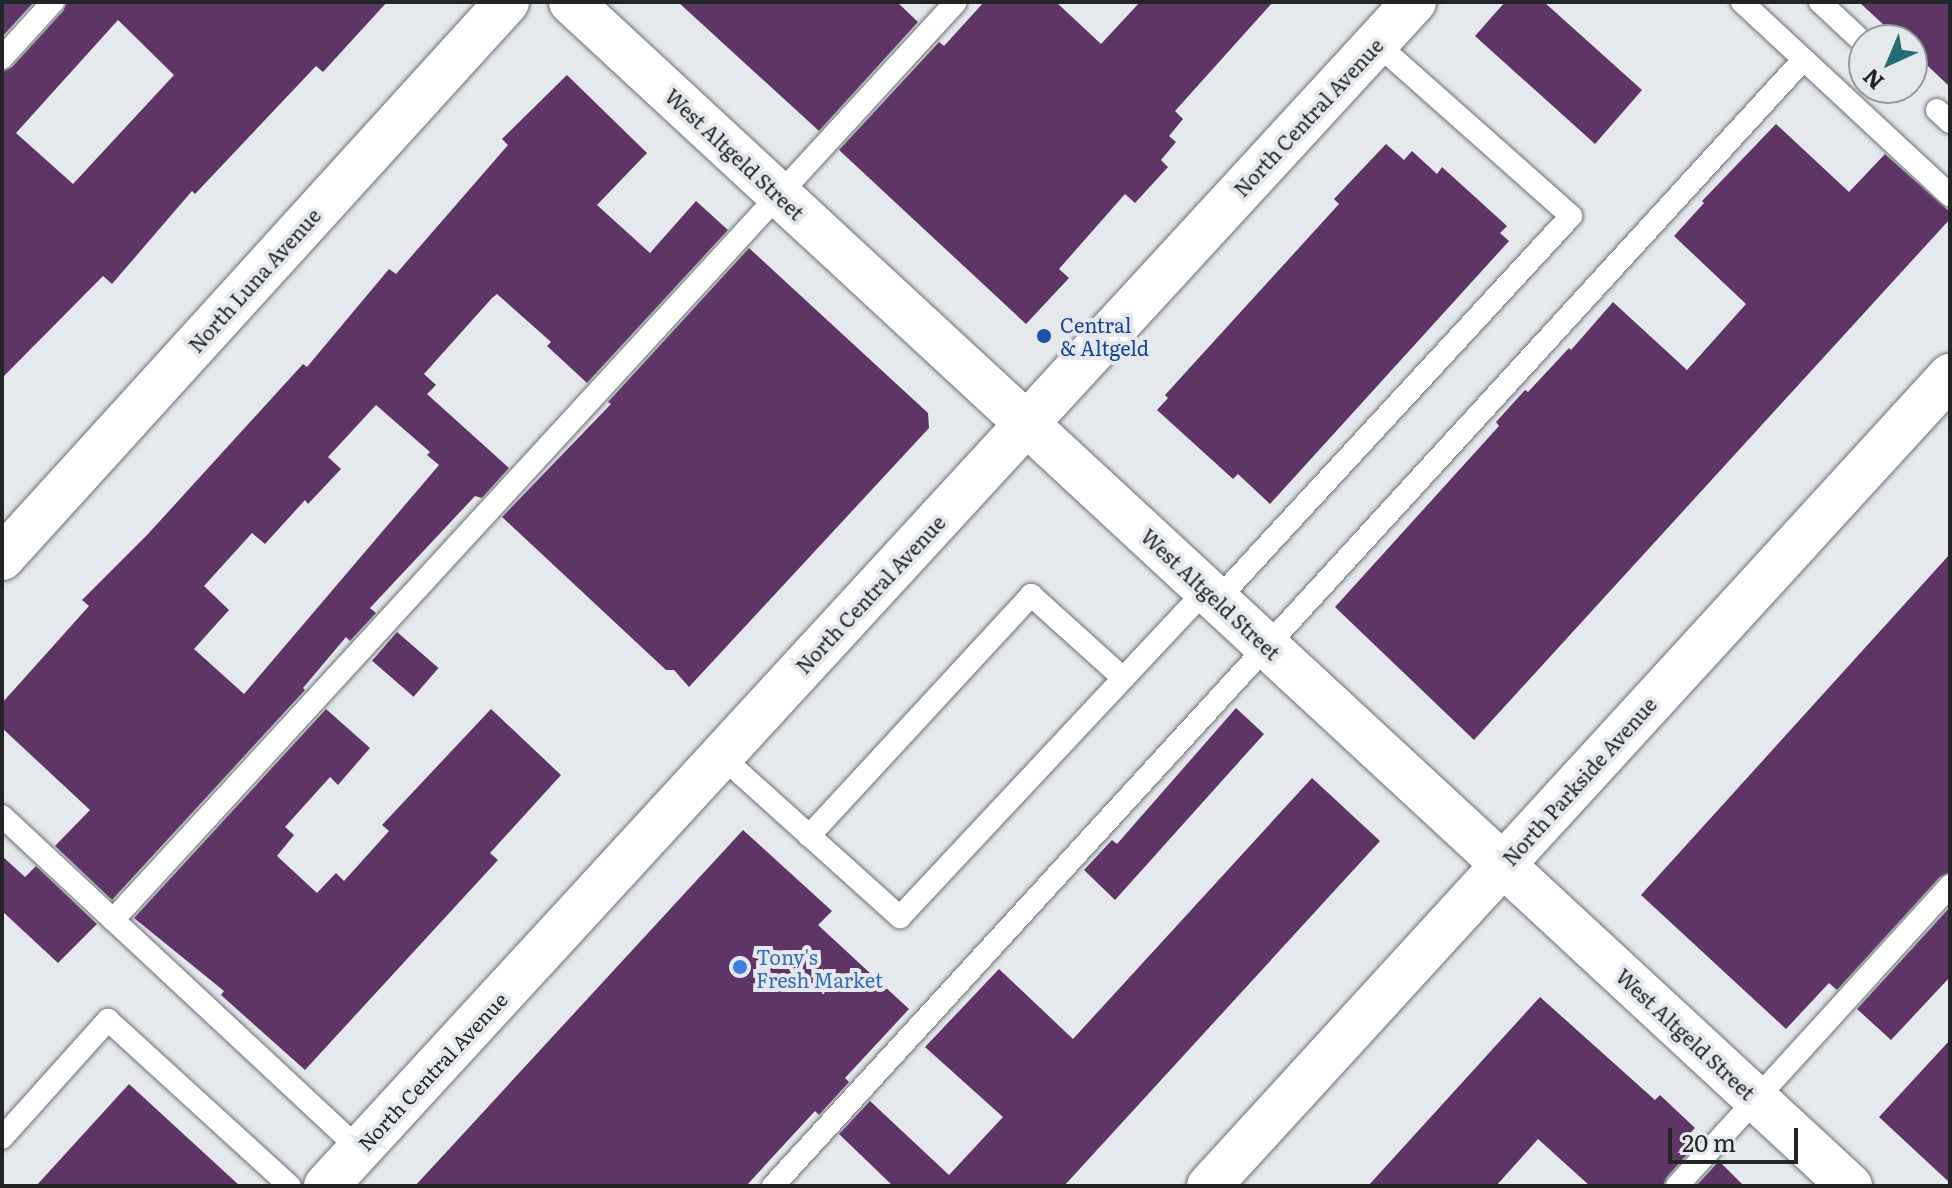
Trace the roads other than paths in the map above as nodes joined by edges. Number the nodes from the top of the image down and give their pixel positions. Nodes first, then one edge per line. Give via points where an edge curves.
1 (53, 2) edge
2 (507, 2) edge
3 (571, 2) edge
4 (956, 2) edge
5 (1414, 2) edge
6 (1742, 2) edge
7 (1820, 2) edge
8 (1848, 28) edge
9 (1376, 43) junction
10 (2, 58) edge
11 (1804, 59) junction
12 (780, 194) junction
13 (1950, 195) edge
14 (1950, 376) edge
15 (1026, 424) junction
16 (2, 558) edge
17 (1212, 595) junction
18 (1267, 646) junction
19 (1123, 678) junction
20 (721, 756) junction
21 (2, 816) edge
22 (809, 836) junction
23 (1503, 865) junction
24 (1950, 886) edge
25 (113, 920) junction
26 (1758, 1100) junction
27 (2, 1138) edge
28 (360, 1150) junction
29 (290, 1186) edge
30 (326, 1186) edge
31 (773, 1186) edge
32 (1209, 1186) edge
33 (1677, 1186) edge
34 (1850, 1186) edge

1 - 10 lane
2 - 16 street, North Luna Avenue
3 - 12 street, West Altgeld Street
4 - 12 lane
5 - 9 street, North Central Avenue
6 - 11 lane
7 - 8 lane
9 - 15 street, North Central Avenue
9 - 17 lane via 1571,216
11 - 13 lane
11 - 18 lane
12 - 15 street, West Altgeld Street
12 - 25 lane
14 - 23 street, North Parkside Avenue
15 - 17 street, West Altgeld Street
15 - 20 street, North Central Avenue
17 - 18 street, West Altgeld Street
17 - 19 lane
18 - 23 street, West Altgeld Street
18 - 31 lane
19 - 22 lane via 900,917
19 - 22 lane via 1031,595
20 - 22 lane
20 - 28 street, North Central Avenue
21 - 25 lane
23 - 26 street, West Altgeld Street
23 - 32 street, North Parkside Avenue
24 - 26 lane
25 - 28 lane
26 - 33 lane
26 - 34 street, West Altgeld Street
27 - 29 lane via 108,1020
28 - 30 street, North Central Avenue

